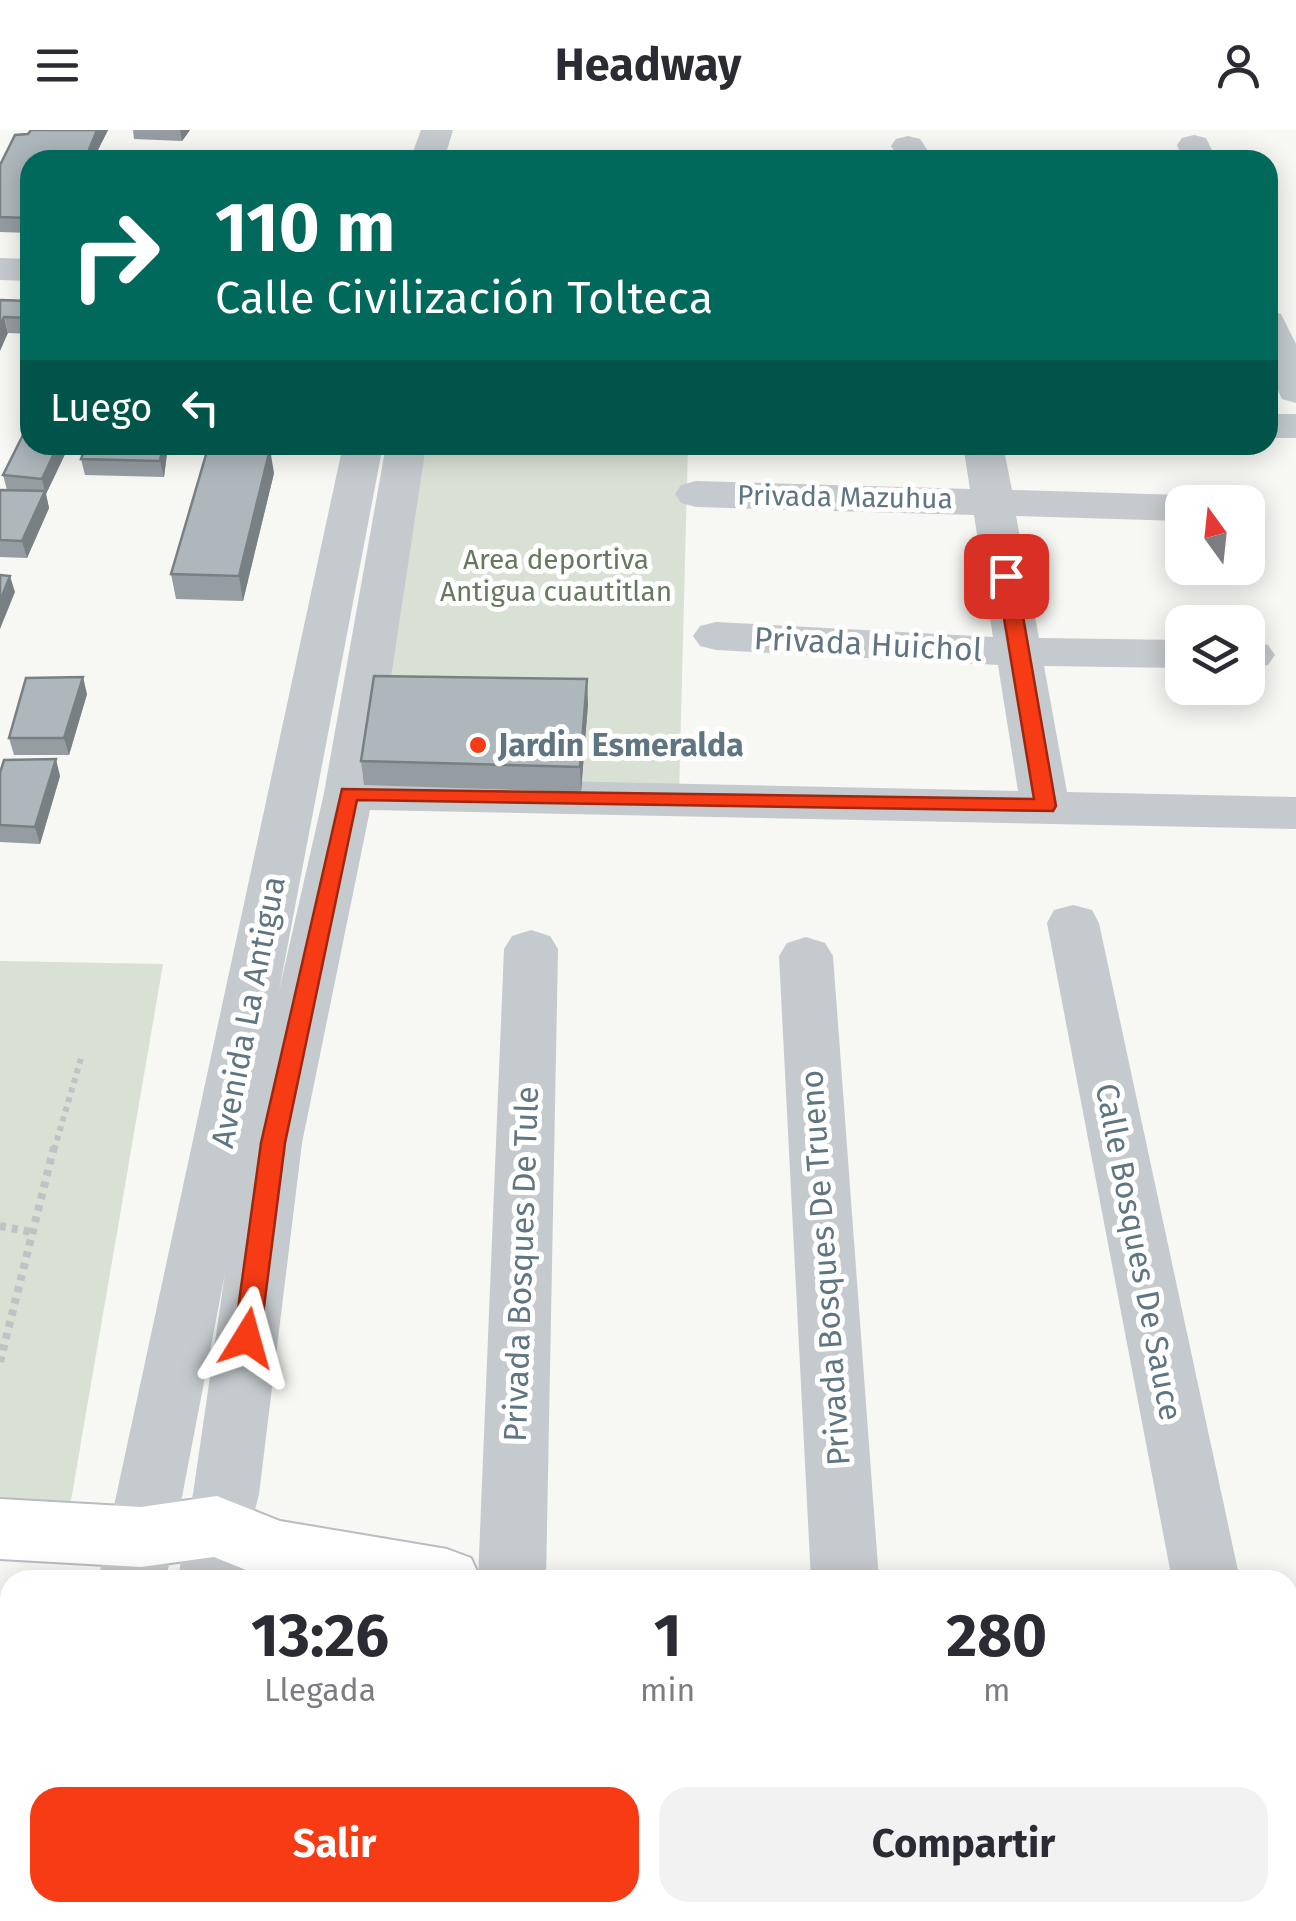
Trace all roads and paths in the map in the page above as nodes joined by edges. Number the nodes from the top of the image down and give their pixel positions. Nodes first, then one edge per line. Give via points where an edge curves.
1 (1278, 348) edge
2 (1296, 394) edge
3 (361, 455) edge
4 (404, 455) edge
5 (985, 455) edge
6 (696, 494) dead end
7 (993, 501) junction
8 (1165, 507) edge
9 (716, 636) dead end
10 (1020, 652) junction
11 (1165, 654) edge
12 (349, 794) junction
13 (1045, 806) junction
14 (1296, 813) edge
15 (1073, 923) dead end
16 (531, 949) dead end
17 (806, 956) dead end
18 (82, 1055) dead end
19 (0, 1226) edge
20 (32, 1232) junction
21 (0, 1362) edge
22 (0, 1529) edge
23 (215, 1553) edge
24 (137, 1558) edge
25 (386, 1570) edge
26 (512, 1570) edge
27 (844, 1570) edge
28 (1204, 1570) edge

1 - 2 street
3 - 24 street, Avenida La Antigua
4 - 12 street, Avenida La Antigua
5 - 7 street
6 - 7 street, Privada Mazuhua
7 - 8 street, Privada Mazuhua
7 - 10 street
9 - 10 street, Privada Huichol
10 - 11 street, Privada Huichol
10 - 13 street
12 - 13 street
12 - 23 street, Avenida La Antigua via 273,1143
13 - 14 street
15 - 28 street, Calle Bosques De Sauce
16 - 26 street, Privada Bosques De Tule
17 - 27 street, Privada Bosques De Trueno
18 - 20 path
19 - 20 path
20 - 21 path
22 - 24 main road
23 - 24 main road
23 - 25 main road via 276,1552

